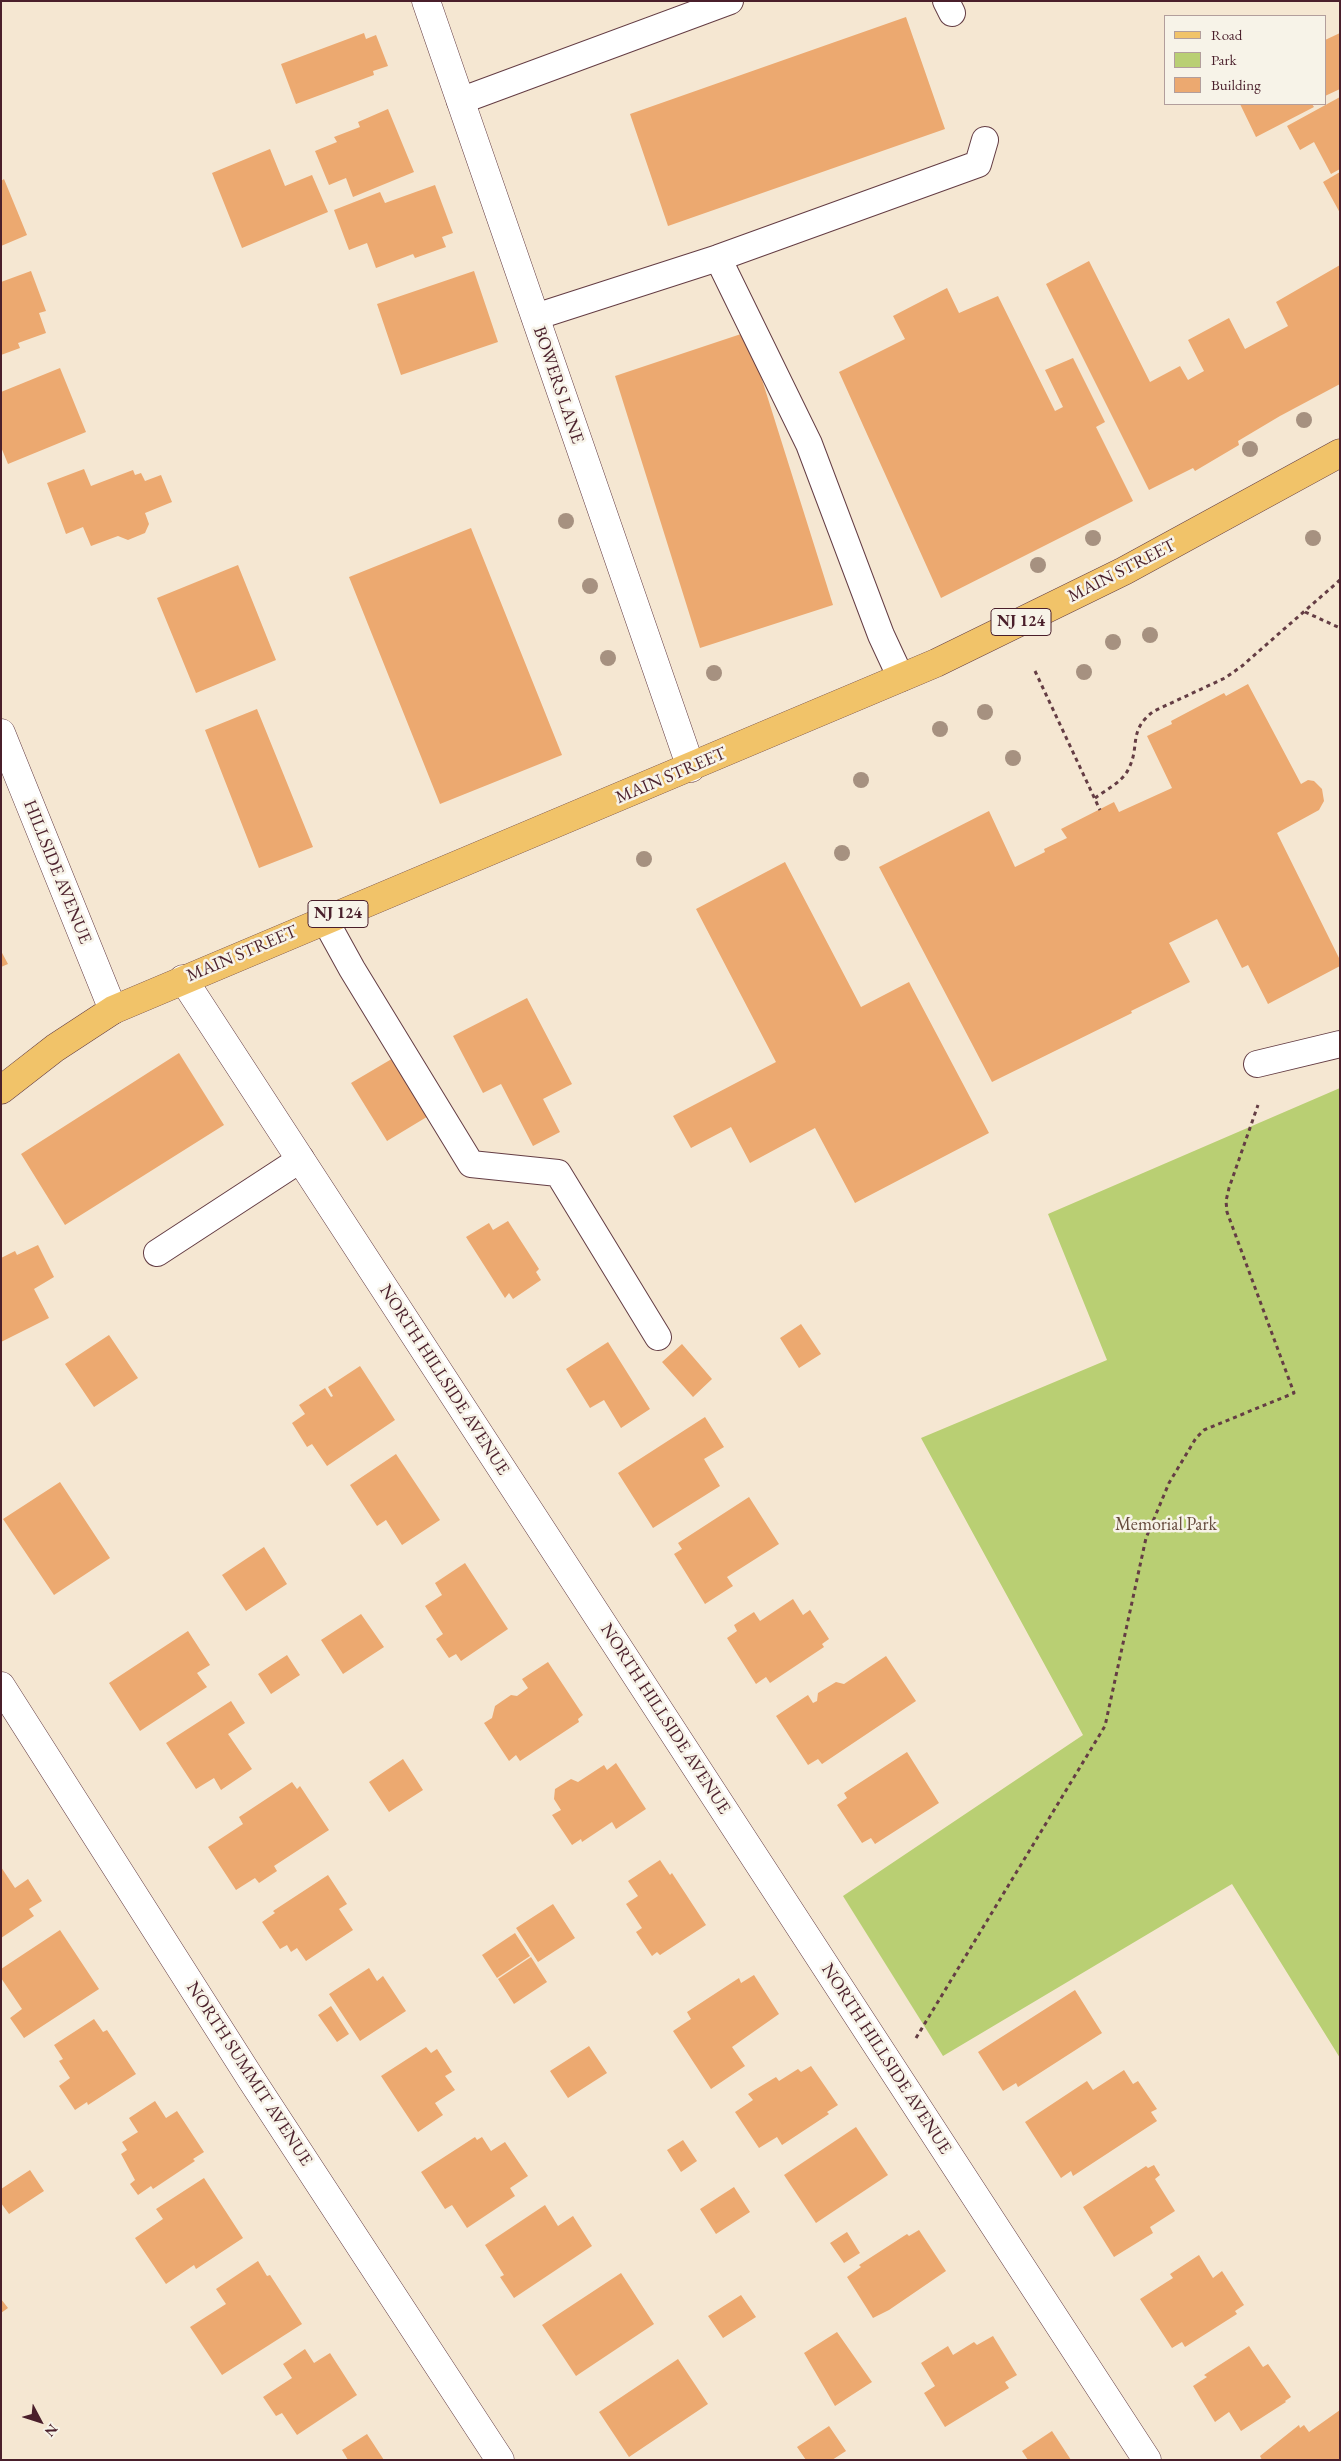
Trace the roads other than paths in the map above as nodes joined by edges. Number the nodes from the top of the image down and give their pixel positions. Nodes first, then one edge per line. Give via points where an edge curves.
1 (426, 1) edge
2 (730, 1) edge
3 (460, 101) junction
4 (985, 140) dead end
5 (718, 258) junction
6 (535, 317) junction
7 (1340, 454) edge
8 (901, 678) junction
9 (3, 744) edge
10 (691, 768) junction
11 (325, 920) junction
12 (183, 979) junction
13 (113, 1010) junction
14 (1340, 1044) edge
15 (1257, 1064) dead end
16 (1, 1090) edge
17 (301, 1159) junction
18 (157, 1253) dead end
19 (658, 1337) dead end
20 (1, 1686) edge
21 (500, 2460) edge
22 (1147, 2460) edge

1 - 3 street, BOWERS LANE
2 - 3 lane
3 - 6 street, BOWERS LANE
4 - 5 lane via 978,164
5 - 6 lane
5 - 8 lane via 809,444
6 - 10 street, BOWERS LANE
7 - 8 main road, MAIN STREET / NJ 124 via 1124,571
8 - 10 main road, MAIN STREET / NJ 124
9 - 13 street, HILLSIDE AVENUE
10 - 11 main road, MAIN STREET / NJ 124
11 - 12 main road, MAIN STREET / NJ 124
11 - 19 lane via 471,1164 558,1173
12 - 13 main road, MAIN STREET / NJ 124
12 - 17 street, NORTH HILLSIDE AVENUE
13 - 16 main road, MAIN STREET / NJ 124 via 55,1048
14 - 15 lane
17 - 18 lane
17 - 22 street, NORTH HILLSIDE AVENUE
20 - 21 street, NORTH SUMMIT AVENUE via 246,2071

